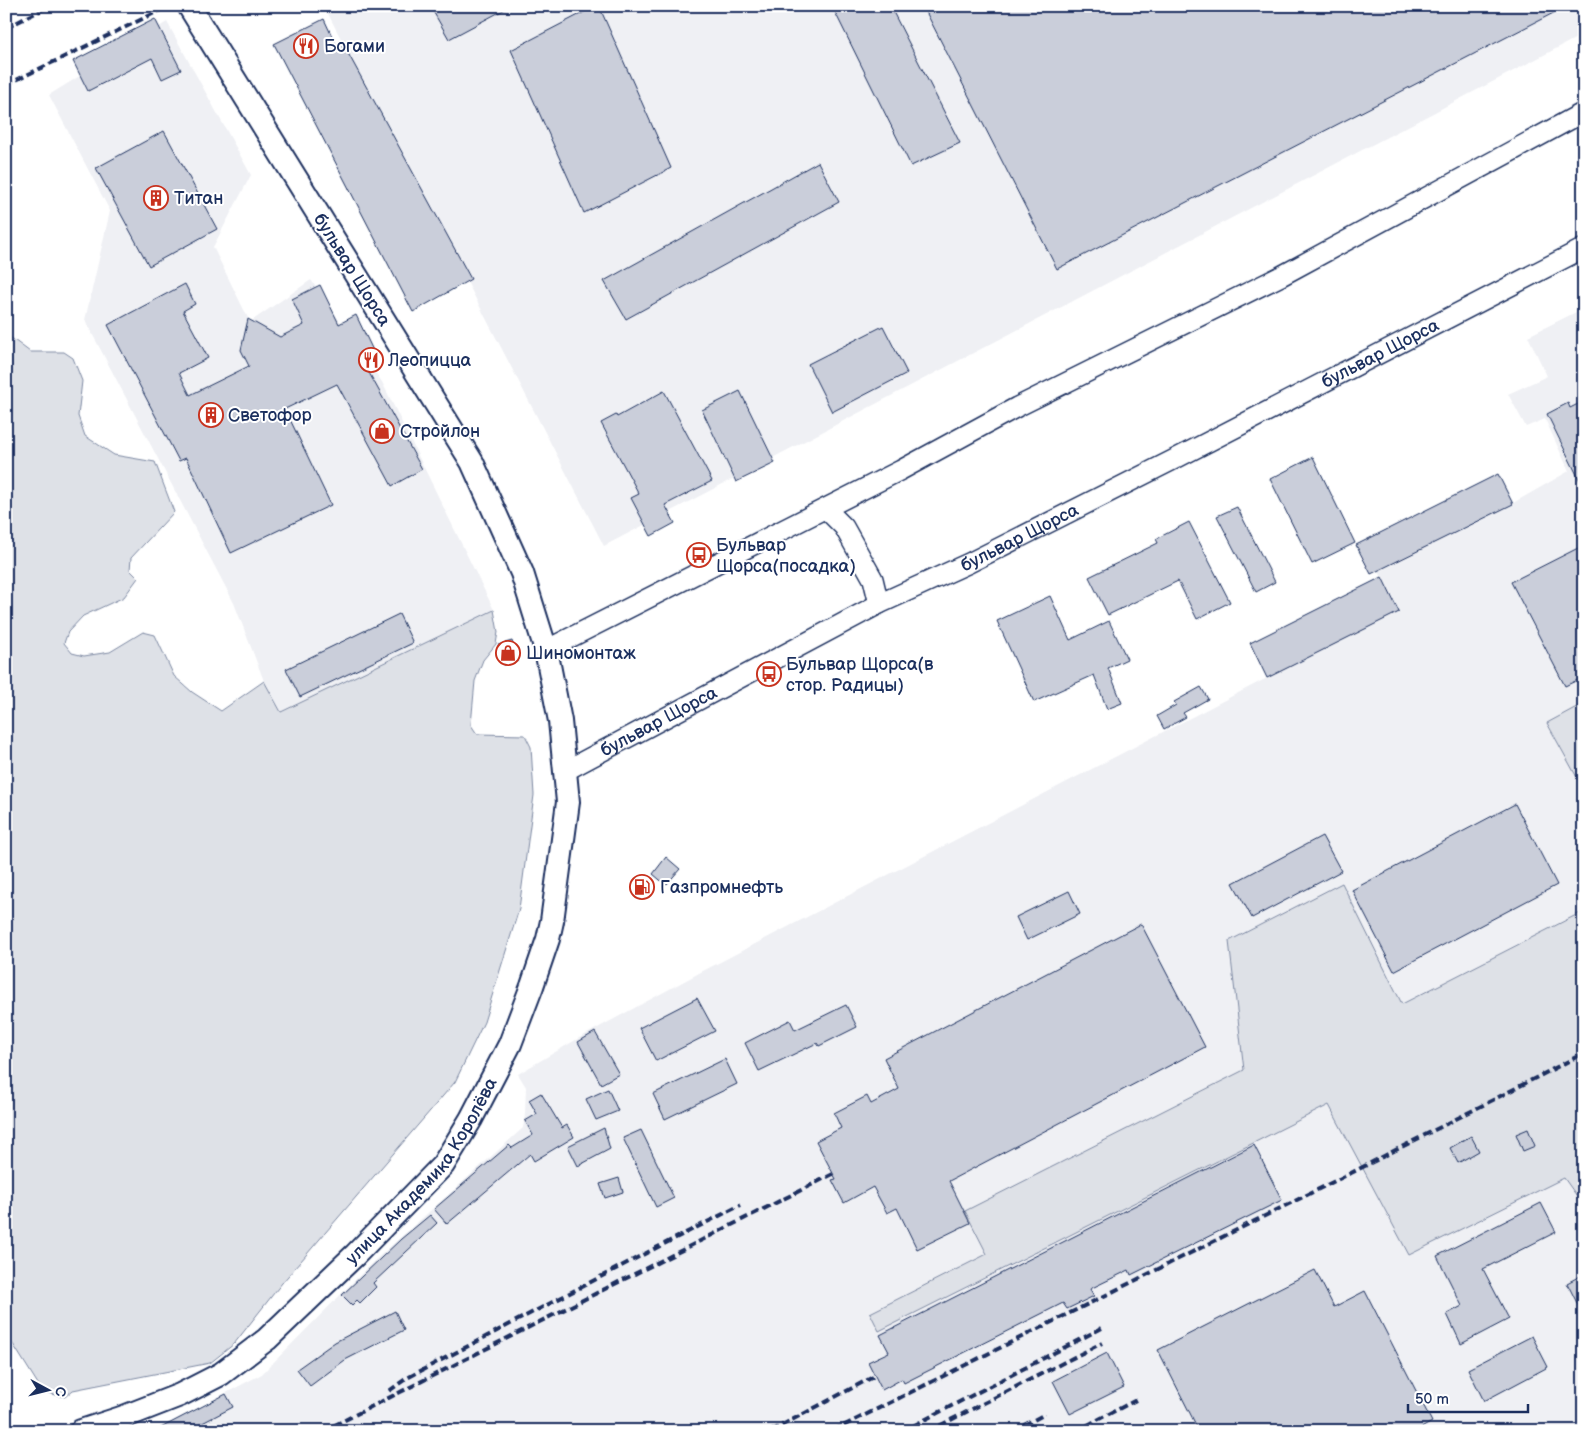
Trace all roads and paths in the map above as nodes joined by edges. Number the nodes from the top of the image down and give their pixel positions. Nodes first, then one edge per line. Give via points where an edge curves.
1 (189, 6) edge
2 (1580, 117) edge
3 (1584, 248) edge
4 (826, 508) junction
5 (879, 604) junction
6 (546, 650) junction
7 (565, 771) junction
8 (81, 1431) edge

1 - 6 main road, бульвар Щорса via 472,462 522,573
2 - 4 street via 1281,276 1017,407
3 - 5 street, бульвар Щорса via 969,563
4 - 5 street via 844,527 873,578
4 - 6 street
5 - 7 street, бульвар Щорса
6 - 7 main road, бульвар Щорса via 560,721
7 - 8 main road, улица Академика Королёва via 568,802 548,939 510,1044 471,1120 443,1165 267,1339 222,1374 180,1395

